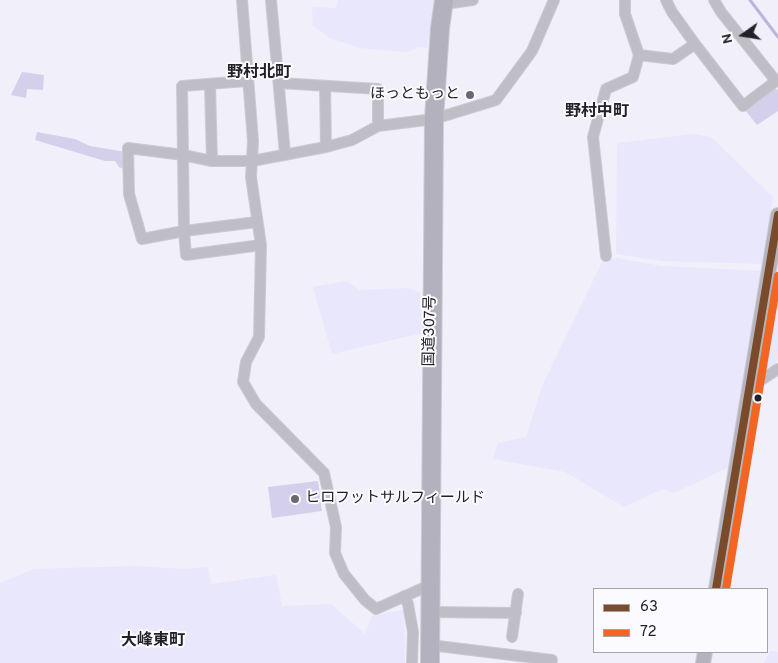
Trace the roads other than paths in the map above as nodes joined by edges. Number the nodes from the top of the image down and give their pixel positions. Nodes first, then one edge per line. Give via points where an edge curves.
1 (242, 0) edge
2 (271, 0) edge
3 (473, 0) edge
4 (554, 0) edge
5 (625, 0) edge
6 (666, 0) edge
7 (714, 0) edge
8 (444, 2) edge
9 (695, 44) junction
10 (639, 54) junction
11 (247, 81) junction
12 (777, 82) edge
13 (279, 83) junction
14 (210, 85) junction
15 (324, 87) junction
16 (434, 119) junction
17 (378, 126) junction
18 (326, 147) junction
19 (285, 154) junction
20 (184, 155) junction
21 (212, 161) junction
22 (252, 161) junction
23 (778, 214) edge
24 (257, 222) junction
25 (184, 232) junction
26 (261, 245) junction
27 (606, 256) dead end
28 (778, 369) edge
29 (749, 388) junction
30 (430, 585) junction
31 (716, 588) edge
32 (518, 594) dead end
33 (404, 596) junction
34 (430, 612) junction
35 (516, 613) junction
36 (512, 637) dead end
37 (430, 645) junction
38 (552, 660) dead end
39 (412, 663) edge
40 (430, 663) edge

1 - 11 street
2 - 13 street
3 - 8 street
4 - 16 street via 532,50 496,100
5 - 10 street via 625,14
6 - 9 street
7 - 12 street
8 - 16 highway, 国道307号
9 - 10 street via 673,59
9 - 12 street via 744,106
10 - 27 street via 633,77 606,89 592,137
11 - 14 street
11 - 22 street
13 - 15 street
13 - 19 street
14 - 20 street via 182,86
14 - 21 street
15 - 17 street via 378,88
15 - 18 street
16 - 17 street
16 - 30 highway, 国道307号
17 - 18 street via 352,140
18 - 19 street
19 - 22 street
20 - 21 street
20 - 25 street
20 - 25 street via 128,148 128,194 142,239
21 - 22 street
22 - 24 street
23 - 29 street
24 - 25 street
24 - 26 street
25 - 26 street via 186,255
26 - 33 street via 258,337 246,362 243,382 256,404 324,473 336,527 335,553 344,574 376,608
28 - 29 street
29 - 31 street
30 - 33 street
30 - 34 highway, 国道307号
32 - 35 street
33 - 39 street via 413,632
34 - 35 street
34 - 37 highway, 国道307号
35 - 36 street
37 - 38 street
37 - 40 highway, 国道307号

